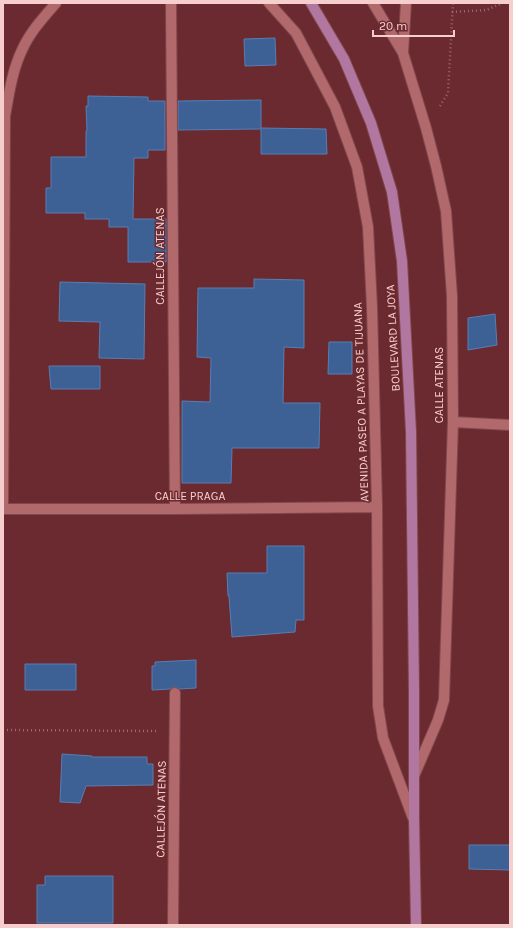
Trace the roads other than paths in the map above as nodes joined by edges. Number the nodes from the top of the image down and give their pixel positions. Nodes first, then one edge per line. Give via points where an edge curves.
1 (56, 3) edge
2 (171, 3) edge
3 (269, 3) edge
4 (311, 3) edge
5 (373, 3) edge
6 (406, 3) edge
7 (403, 53) junction
8 (453, 422) junction
9 (510, 424) edge
10 (3, 505) edge
11 (377, 507) junction
12 (3, 509) edge
13 (175, 509) junction
14 (414, 691) joint
15 (175, 693) dead end
16 (414, 776) junction
17 (414, 818) junction
18 (173, 925) edge
19 (416, 925) edge

1 - 10 street via 37,24 22,50 11,80 5,116
2 - 13 street, CALLEJÓN ATENAS
3 - 11 street, AVENIDA PASEO A PLAYAS DE TIJUANA via 296,32 335,107 357,167 368,227
4 - 14 main road, BOULEVARD LA JOYA via 344,59 371,123 392,192 402,261 411,432
5 - 7 street, CALLE ATENAS
6 - 7 street
7 - 8 street, CALLE ATENAS via 426,128 446,211 452,296
8 - 9 street
8 - 16 street, CALLE ATENAS via 444,700
11 - 13 street, CALLE PRAGA
11 - 17 street, AVENIDA PASEO A PLAYAS DE TIJUANA via 378,706 383,738
12 - 13 street, CALLE PRAGA
14 - 16 main road, AVENIDA PASEO A PLAYAS DE TIJUANA
15 - 18 street, CALLEJÓN ATENAS
16 - 17 main road, AVENIDA PASEO A PLAYAS DE TIJUANA
17 - 19 main road, AVENIDA PASEO A PLAYAS DE TIJUANA

